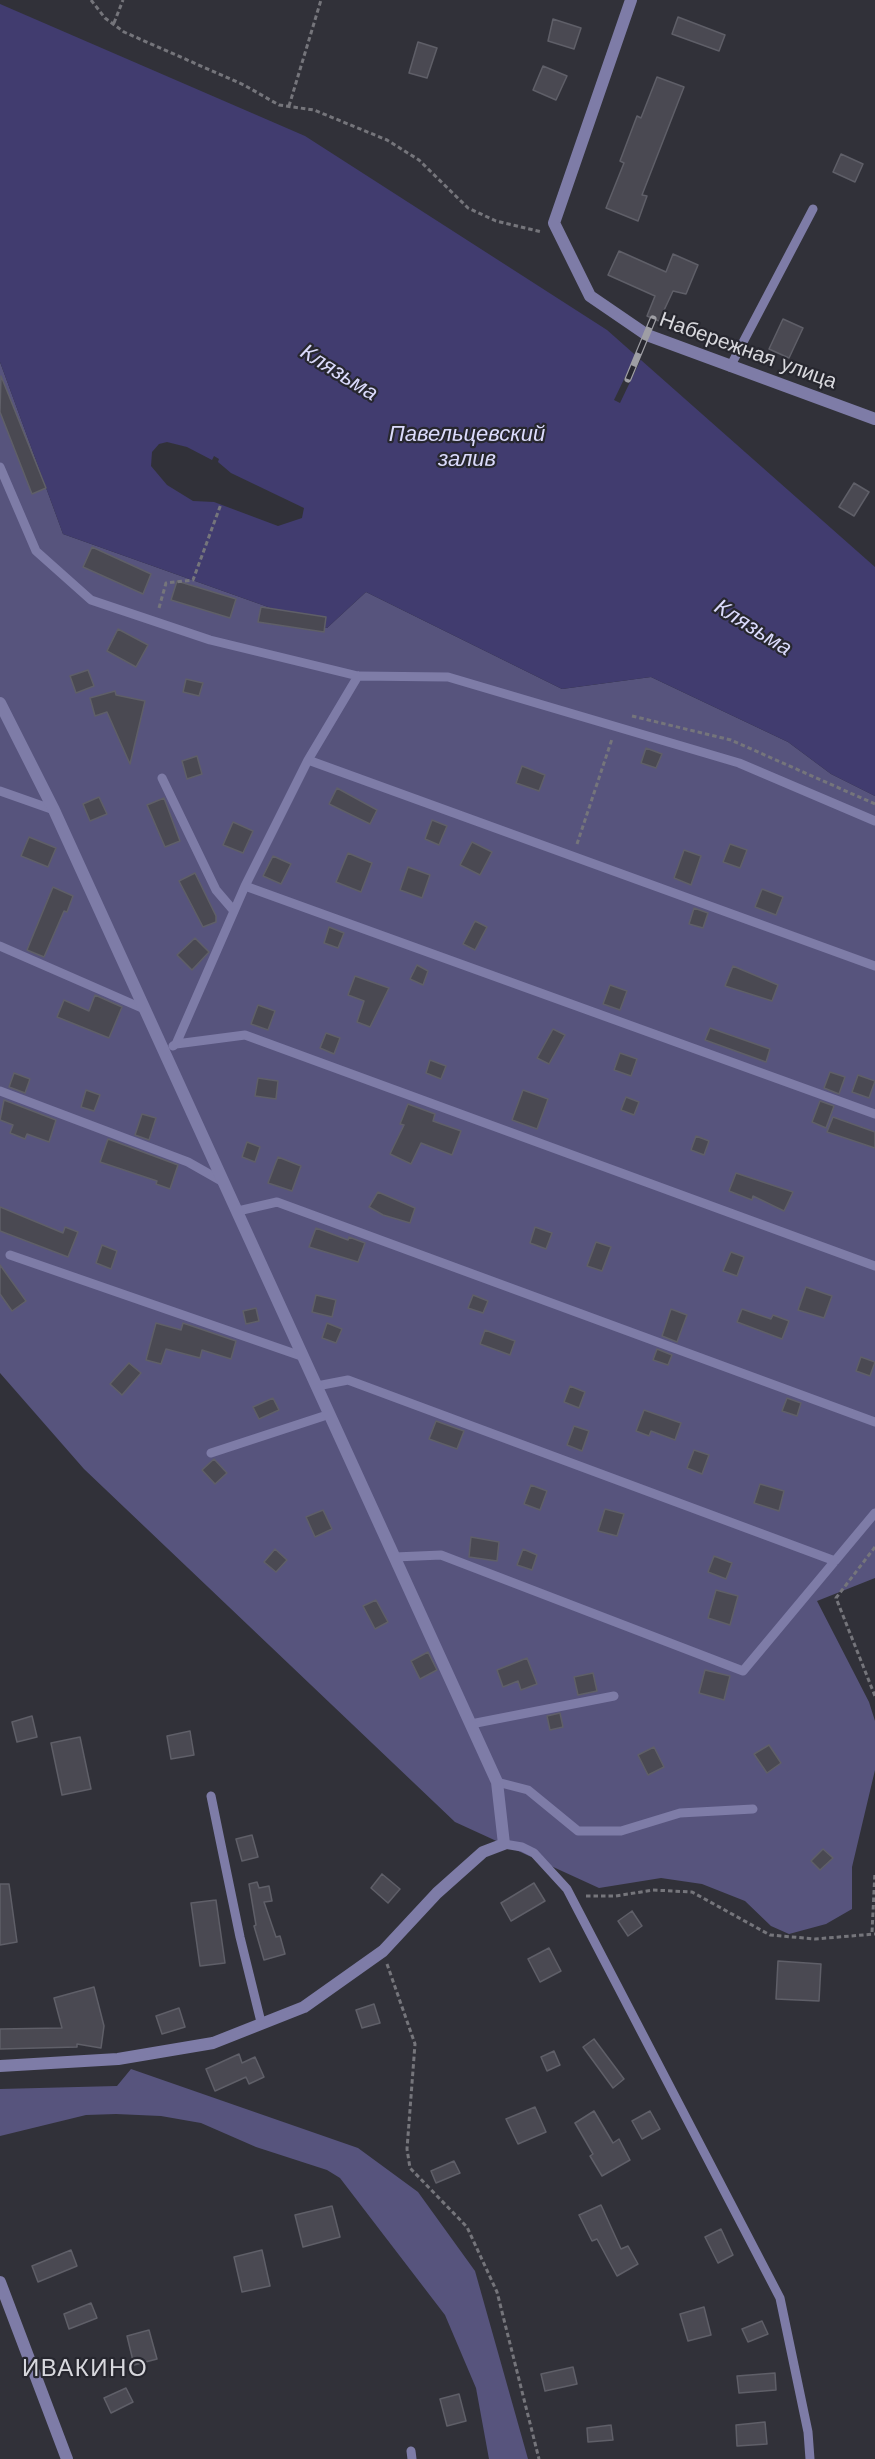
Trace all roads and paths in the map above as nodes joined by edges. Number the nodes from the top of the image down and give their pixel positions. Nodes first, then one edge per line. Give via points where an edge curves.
1 (91, 0) edge
2 (123, 0) edge
3 (321, 0) edge
4 (631, 0) edge
5 (113, 24) junction
6 (289, 106) junction
7 (813, 209) dead end
8 (562, 238) junction
9 (730, 367) junction
10 (875, 418) edge
11 (0, 467) edge
12 (221, 504) dead end
13 (155, 622) junction
14 (358, 676) junction
15 (0, 703) edge
16 (308, 760) junction
17 (162, 778) dead end
18 (0, 791) edge
19 (54, 810) junction
20 (875, 821) edge
21 (245, 886) junction
22 (234, 911) junction
23 (0, 946) edge
24 (875, 966) edge
25 (144, 1009) junction
26 (176, 1044) junction
27 (163, 1049) junction
28 (0, 1091) edge
29 (875, 1114) edge
30 (225, 1183) junction
31 (238, 1211) junction
32 (10, 1255) dead end
33 (875, 1266) edge
34 (304, 1357) junction
35 (317, 1386) junction
36 (330, 1414) junction
37 (875, 1422) edge
38 (211, 1453) dead end
39 (875, 1513) edge
40 (875, 1546) edge
41 (395, 1557) junction
42 (835, 1561) junction
43 (614, 1696) dead end
44 (875, 1696) edge
45 (471, 1724) junction
46 (497, 1782) junction
47 (211, 1796) dead end
48 (753, 1809) dead end
49 (504, 1844) junction
50 (875, 1872) edge
51 (874, 1882) edge
52 (567, 1889) junction
53 (873, 1933) edge
54 (383, 1951) junction
55 (261, 2022) junction
56 (0, 2066) edge
57 (0, 2282) edge
58 (67, 2459) edge
59 (539, 2459) edge
60 (810, 2459) edge

1 - 5 path
2 - 5 path
3 - 6 path
4 - 8 street, Набережная улица via 554,223
5 - 6 path via 279,105
6 - 8 path via 314,110 387,140 419,160 468,208 496,221
7 - 9 lane
8 - 9 street, Набережная улица via 590,296 647,335
9 - 10 street, Набережная улица
11 - 13 lane via 36,550 91,600
12 - 13 path via 193,580 166,583
13 - 14 lane via 210,640
14 - 16 lane
14 - 20 lane via 448,677 739,763
15 - 19 street
16 - 21 lane
16 - 24 lane
17 - 22 lane via 216,890
18 - 19 lane
19 - 25 street
21 - 22 lane
21 - 29 lane
22 - 26 lane
23 - 25 lane
25 - 27 street
26 - 27 lane
26 - 33 lane via 245,1035
27 - 30 street
28 - 30 lane via 188,1162
30 - 31 street
31 - 34 street
31 - 37 lane via 277,1202
32 - 34 lane
34 - 35 street
35 - 36 street
35 - 42 lane via 348,1380
36 - 38 lane
36 - 41 street
39 - 42 lane
40 - 44 path via 836,1598
41 - 42 lane via 441,1555 743,1671
41 - 45 street
43 - 45 lane
45 - 46 street
46 - 48 lane via 528,1790 578,1831 621,1831 680,1813
46 - 49 street
47 - 55 lane
49 - 52 lane via 534,1853
49 - 54 street via 483,1852 437,1893
50 - 51 path
51 - 53 path
52 - 53 path via 587,1896 653,1890 692,1892 770,1935 815,1939
52 - 60 lane via 780,2298
54 - 55 street via 304,2007
54 - 59 path via 415,2044 407,2149 410,2168 467,2226 497,2292
55 - 56 street via 213,2043 118,2059
57 - 58 street

